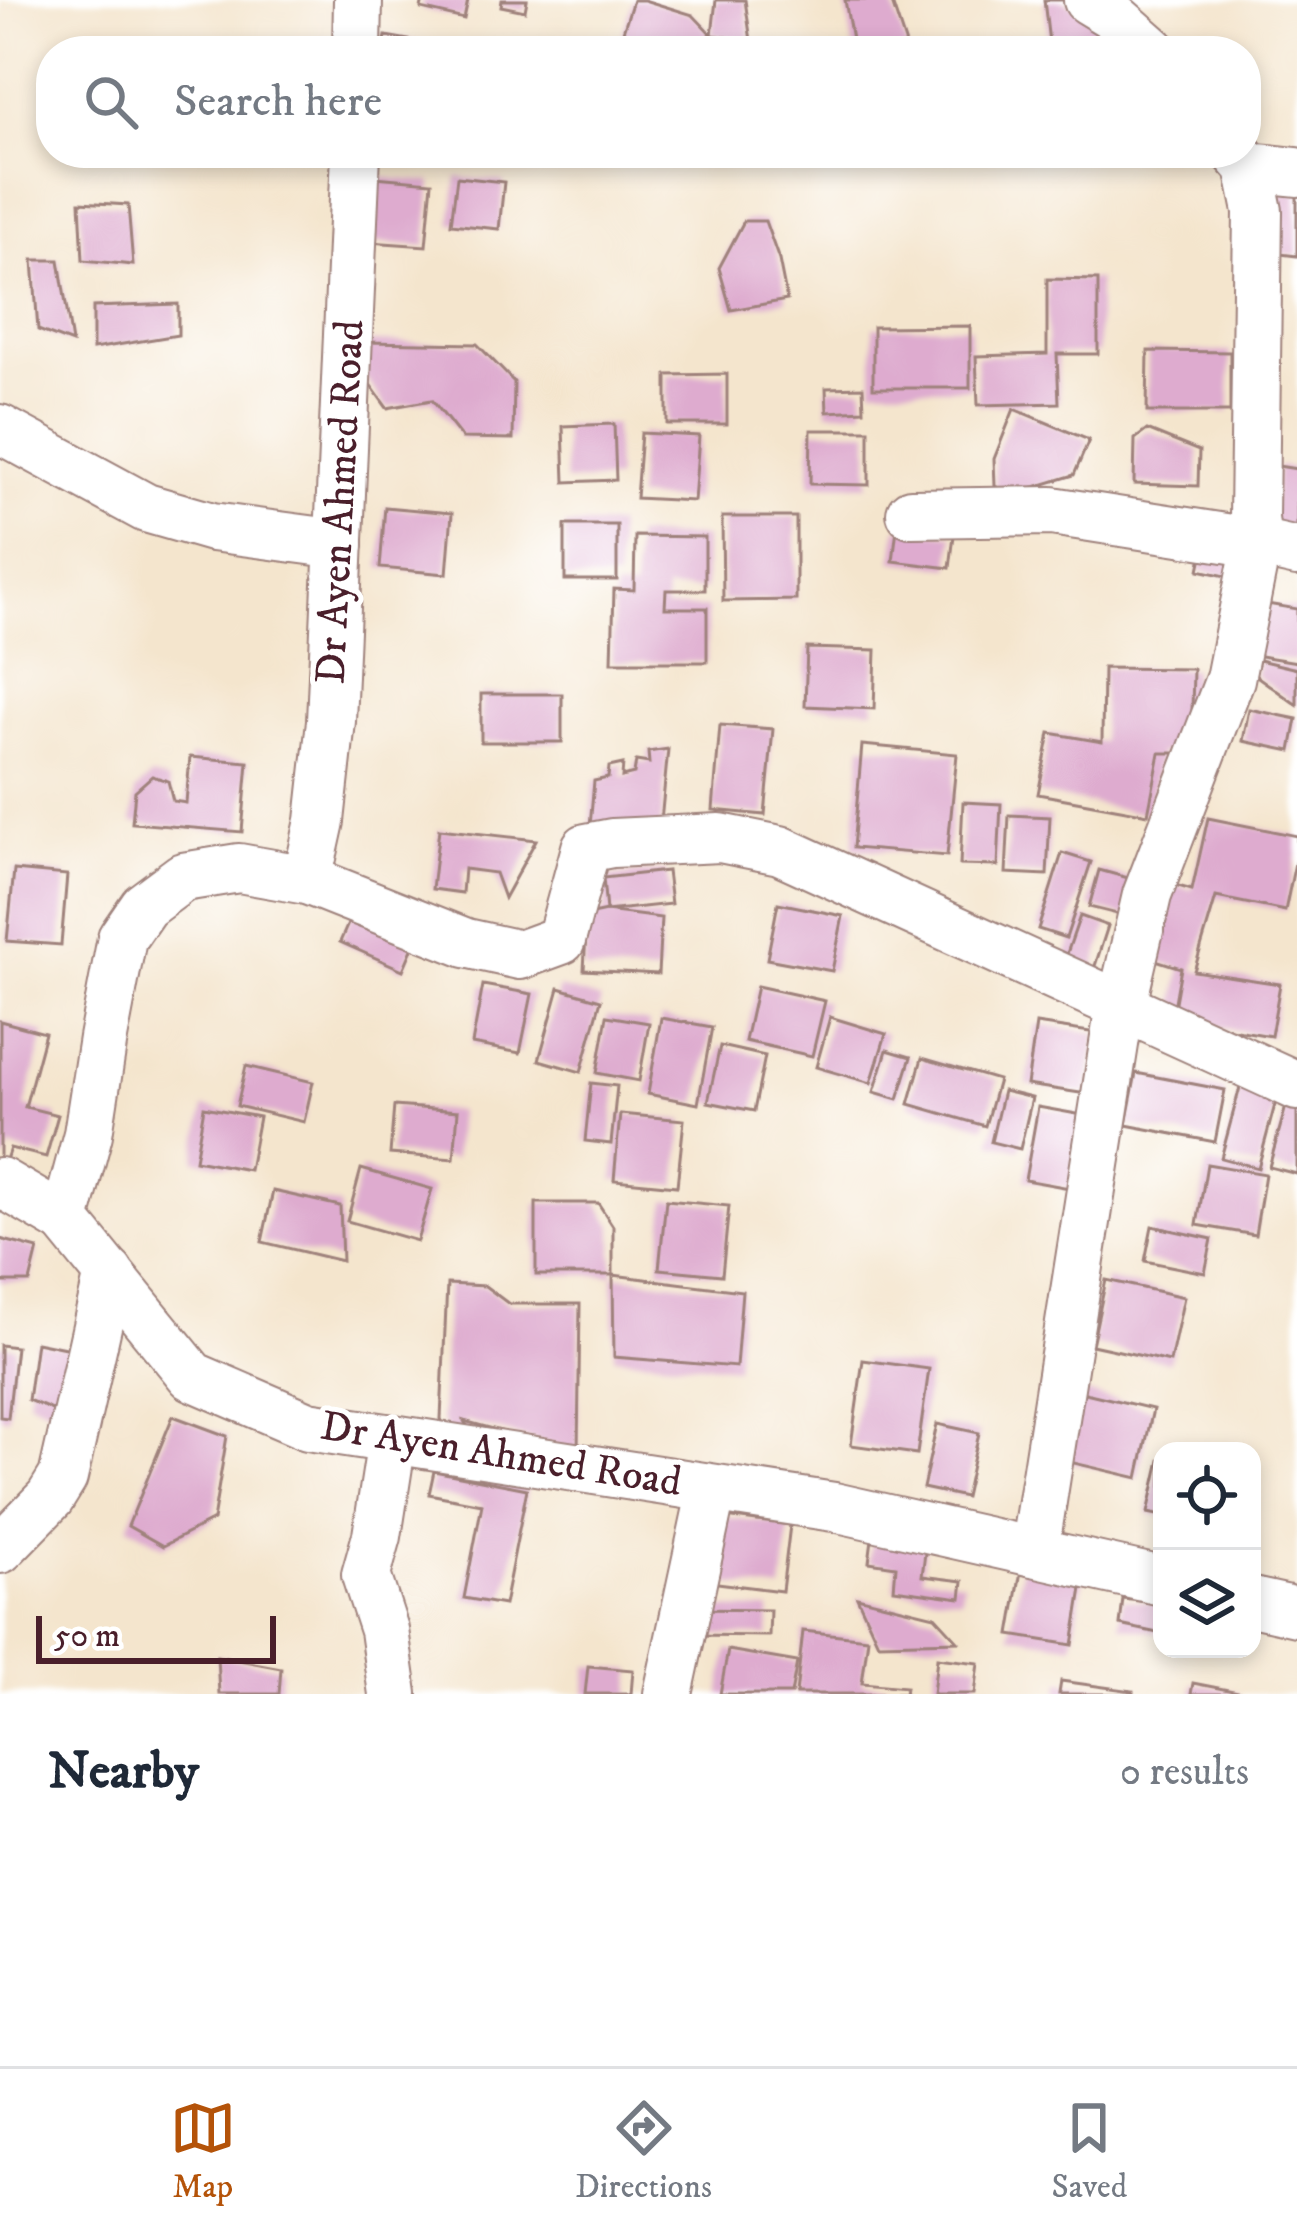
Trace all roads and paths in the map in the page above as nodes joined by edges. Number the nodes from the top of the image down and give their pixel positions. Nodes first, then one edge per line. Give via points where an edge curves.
1 (358, 0) edge
2 (1088, 0) edge
3 (357, 36) edge
4 (1137, 36) edge
5 (1261, 164) edge
6 (355, 168) edge
7 (1245, 168) edge
8 (1297, 172) edge
9 (0, 429) edge
10 (911, 514) dead end
11 (339, 544) junction
12 (1277, 547) edge
13 (307, 880) junction
14 (1121, 1007) junction
15 (1297, 1086) edge
16 (0, 1182) edge
17 (64, 1220) junction
18 (109, 1273) junction
19 (392, 1440) junction
20 (712, 1489) junction
21 (0, 1549) edge
22 (1034, 1552) junction
23 (1153, 1579) edge
24 (1261, 1603) edge
25 (1297, 1612) edge
26 (393, 1694) edge
27 (668, 1694) edge

1 - 3 street
2 - 4 street
5 - 8 street
6 - 11 street, Dr Ayen Ahmed Road
7 - 12 street via 1258,211 1255,518
9 - 11 street via 146,508 212,527
10 - 12 street via 1052,511
11 - 13 street, Dr Ayen Ahmed Road via 331,722
12 - 14 street via 1147,896
13 - 14 street via 466,943 520,955 561,940 586,848 720,838 780,850
13 - 17 street via 238,868 183,877 144,906 122,938 88,1134
14 - 15 street
14 - 22 street
16 - 17 street, Dr Ayen Ahmed Road
17 - 18 street, Dr Ayen Ahmed Road
18 - 19 street, Dr Ayen Ahmed Road via 192,1376 308,1426
18 - 21 street via 63,1478
19 - 20 street, Dr Ayen Ahmed Road
19 - 26 street via 366,1575
20 - 22 street, Dr Ayen Ahmed Road
20 - 27 street
22 - 23 street, Dr Ayen Ahmed Road
24 - 25 street

